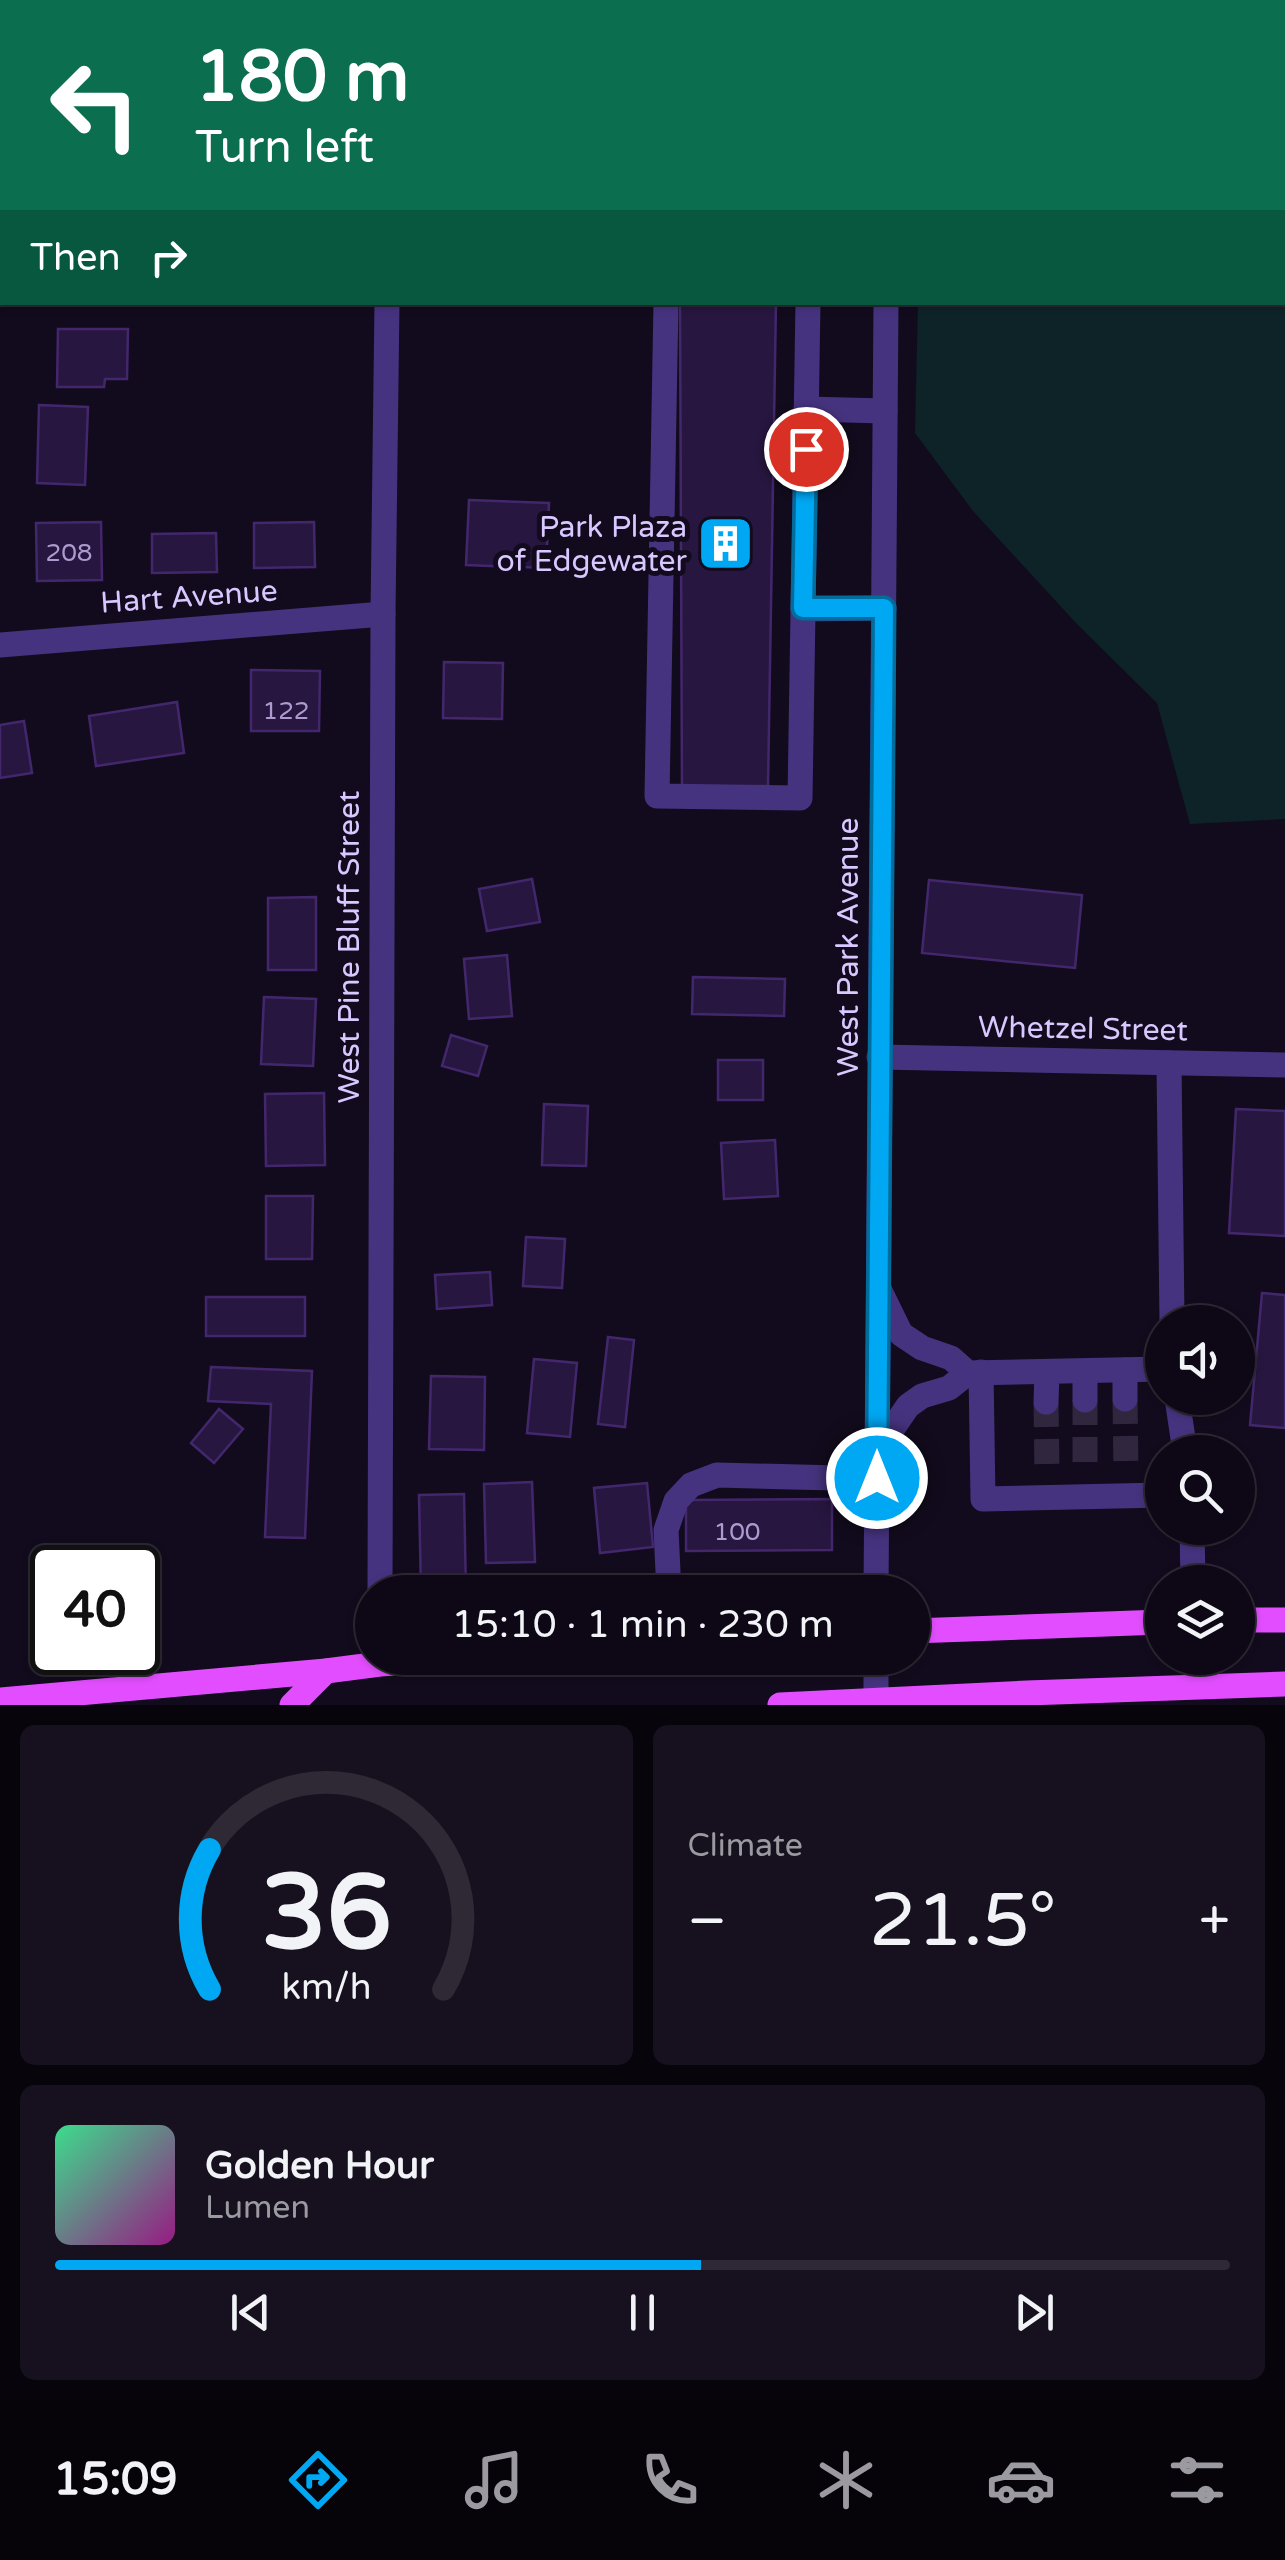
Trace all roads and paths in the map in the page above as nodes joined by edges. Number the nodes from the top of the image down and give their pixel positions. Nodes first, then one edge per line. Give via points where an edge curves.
1 (387, 305) edge
2 (666, 305) edge
3 (808, 305) edge
4 (886, 305) edge
5 (806, 409) junction
6 (885, 412) junction
7 (803, 608) junction
8 (884, 608) junction
9 (383, 614) junction
10 (0, 644) edge
11 (880, 1057) junction
12 (1168, 1063) junction
13 (1285, 1065) edge
14 (878, 1286) junction
15 (1172, 1305) edge
16 (1145, 1369) edge
17 (1084, 1370) junction
18 (1125, 1370) junction
19 (1046, 1372) junction
20 (974, 1373) junction
21 (1125, 1399) tunnel mouth
22 (1085, 1400) tunnel mouth
23 (1046, 1402) tunnel mouth
24 (877, 1478) junction
25 (1145, 1490) edge
26 (380, 1575) edge
27 (669, 1575) edge
28 (876, 1575) edge
29 (1255, 1620) edge
30 (1285, 1620) edge
31 (1145, 1623) edge
32 (930, 1630) edge
33 (355, 1666) edge
34 (326, 1671) junction
35 (876, 1675) edge
36 (1285, 1684) edge
37 (0, 1700) edge
38 (876, 1702) edge
39 (292, 1705) edge
40 (780, 1705) edge

1 - 9 street, West Pine Bluff Street
2 - 7 street via 658,796 800,798
3 - 5 street
4 - 6 street, West Park Avenue
5 - 6 street
5 - 7 street
6 - 8 street, West Park Avenue
7 - 8 street
8 - 11 street, West Park Avenue
9 - 10 street, Hart Avenue
9 - 26 street, West Pine Bluff Street
11 - 12 street, Whetzel Street
11 - 14 street, West Park Avenue
12 - 13 street, Whetzel Street
12 - 15 street
14 - 20 street via 902,1334
14 - 24 street, West Park Avenue
16 - 18 street
17 - 18 street
17 - 19 street
17 - 22 street
18 - 21 street
19 - 20 street
19 - 23 street
20 - 24 street via 908,1406 893,1428
20 - 25 street via 984,1499 1047,1486 1126,1484
24 - 27 street via 717,1475 691,1484 676,1500 666,1530
24 - 28 street, West Park Avenue
29 - 30 main road
31 - 32 main road
33 - 34 main road
34 - 37 main road
34 - 39 main road
35 - 38 street
36 - 38 main road
38 - 40 main road

